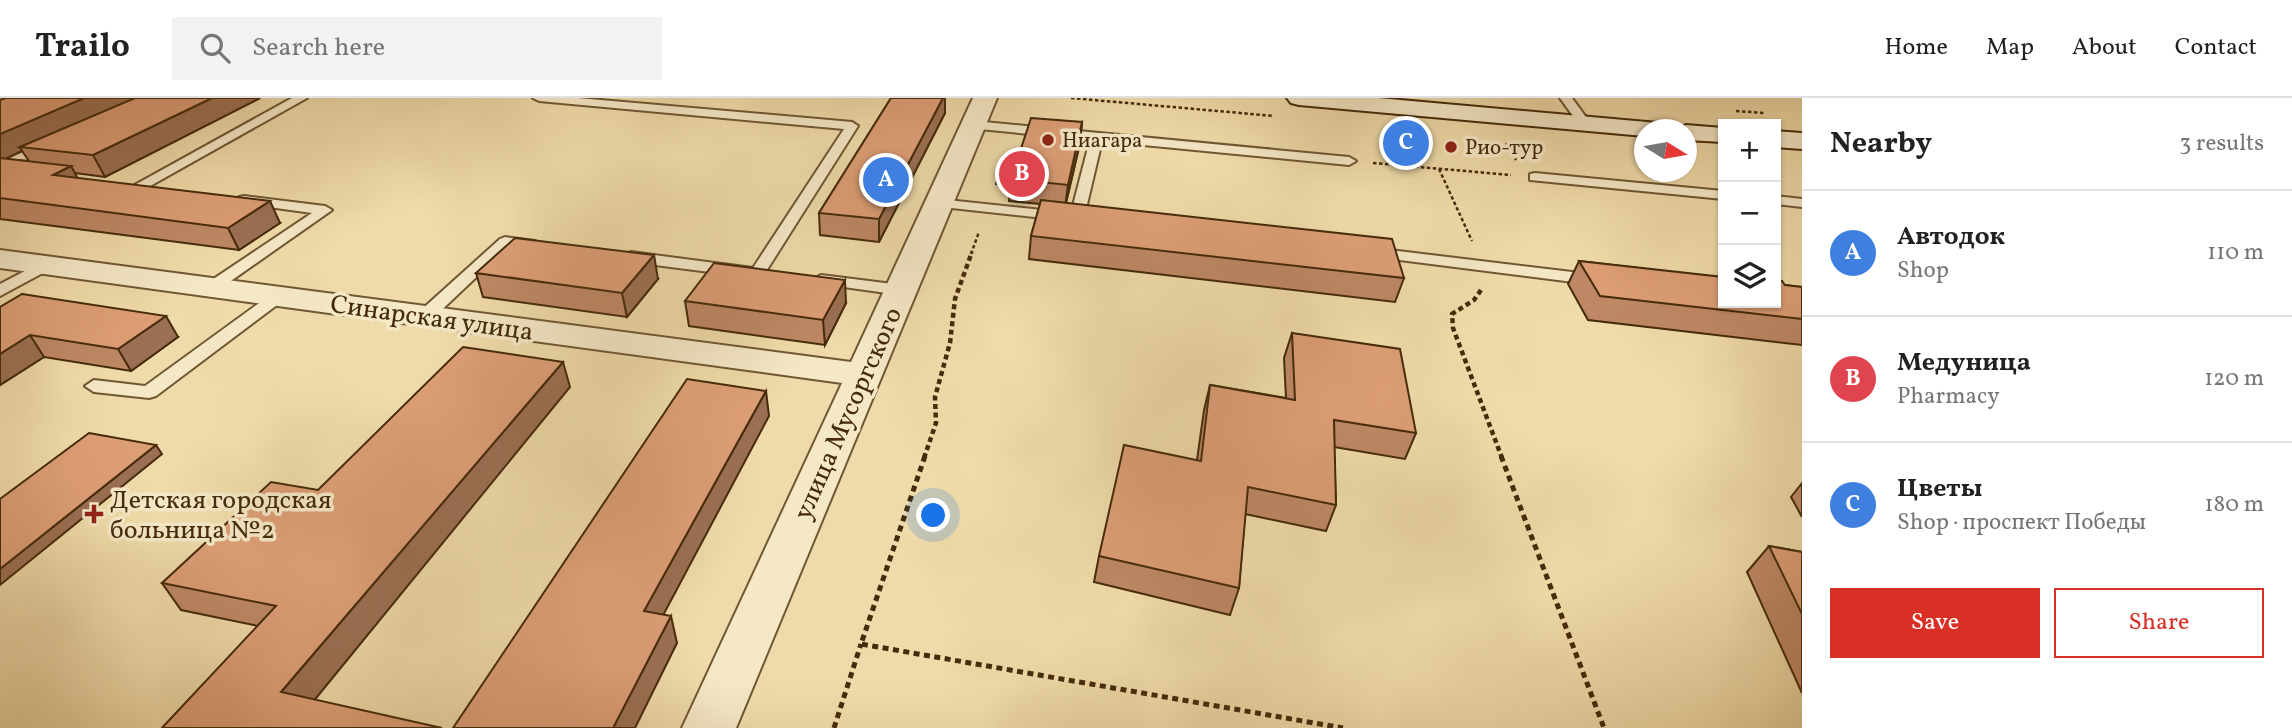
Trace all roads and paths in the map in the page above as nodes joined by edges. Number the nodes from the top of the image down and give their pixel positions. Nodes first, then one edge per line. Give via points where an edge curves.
1 (163, 98) edge
2 (301, 98) edge
3 (539, 98) edge
4 (1299, 98) edge
5 (1566, 98) edge
6 (979, 111) edge
7 (1585, 124) junction
8 (1634, 128) edge
9 (1016, 129) junction
10 (1697, 133) edge
11 (1718, 135) edge
12 (1503, 136) dead end
13 (1097, 137) junction
14 (1781, 139) edge
15 (1802, 141) edge
16 (1349, 161) joint
17 (1438, 169) junction
18 (1, 172) edge
19 (29, 174) edge
20 (1530, 176) junction
21 (165, 191) edge
22 (1718, 195) edge
23 (232, 198) edge
24 (1781, 201) edge
25 (939, 203) junction
26 (1802, 203) edge
27 (988, 208) junction
28 (545, 247) edge
29 (1362, 252) edge
30 (611, 255) edge
31 (0, 259) edge
32 (46, 265) junction
33 (1484, 267) junction
34 (810, 279) edge
35 (1617, 282) edge
36 (212, 287) junction
37 (901, 290) junction
38 (0, 291) edge
39 (279, 296) junction
40 (425, 316) junction
41 (863, 375) junction
42 (94, 386) dead end
43 (861, 644) junction
44 (709, 728) edge
45 (834, 728) edge
46 (1343, 728) edge
47 (1604, 728) edge

1 - 18 street
2 - 21 lane via 131,186
3 - 30 lane via 852,126 764,273
4 - 7 street
5 - 7 lane
6 - 9 lane
6 - 25 street, улица Мусоргского
7 - 8 street
9 - 13 lane
9 - 27 path
10 - 11 street
12 - 20 path
13 - 16 lane
13 - 27 lane via 1083,218
14 - 15 street
16 - 17 path
17 - 20 path
17 - 33 path
18 - 19 lane
20 - 22 lane
23 - 36 lane via 325,209
24 - 26 lane
25 - 27 lane
25 - 37 street, улица Мусоргского
27 - 43 path via 955,299 950,343 935,397 936,423
28 - 40 lane via 505,242
29 - 33 lane
31 - 32 street, Синарская улица
32 - 36 street, Синарская улица
32 - 38 lane
33 - 35 lane
33 - 47 path via 1488,281 1474,300 1451,314 1453,328
34 - 37 lane
36 - 39 street, Синарская улица
37 - 41 street, улица Мусоргского
39 - 40 street, Синарская улица
39 - 42 lane via 149,393
40 - 41 street, Синарская улица
41 - 44 street, улица Мусоргского
43 - 45 path
43 - 46 path

